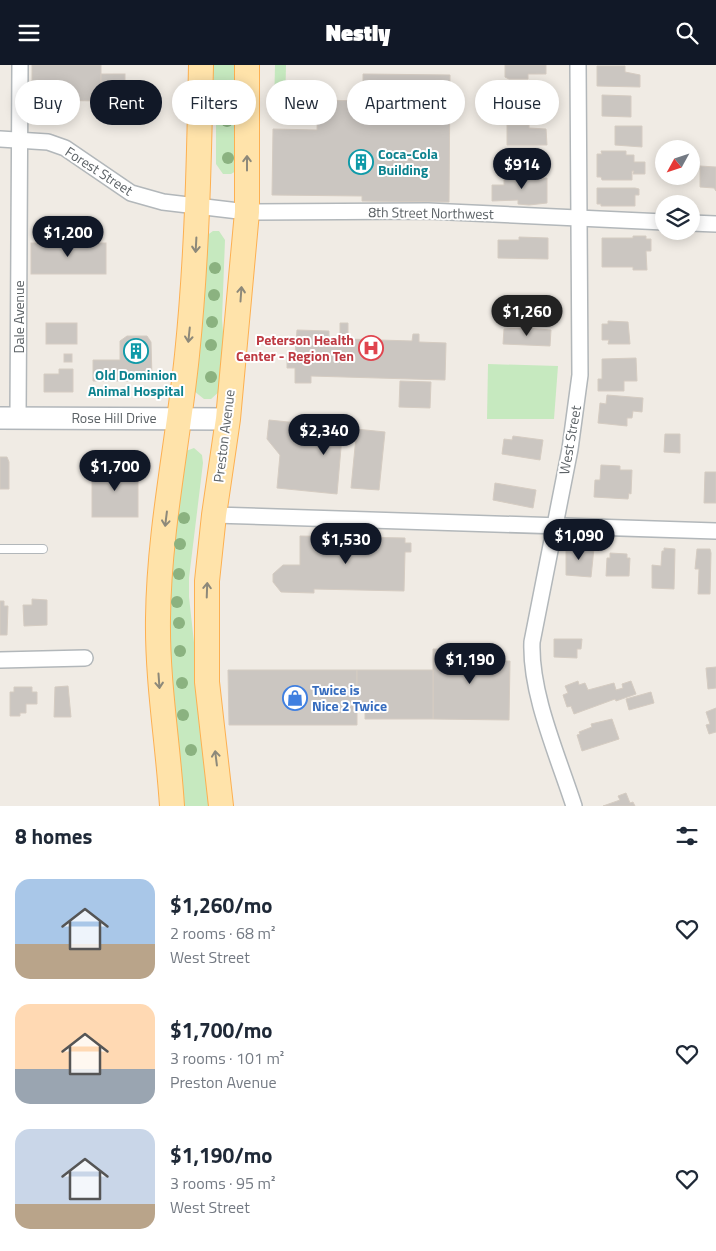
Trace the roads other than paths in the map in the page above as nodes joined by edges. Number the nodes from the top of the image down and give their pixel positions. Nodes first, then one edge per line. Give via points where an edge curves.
1 (20, 65) edge
2 (201, 65) edge
3 (247, 65) edge
4 (578, 65) edge
5 (0, 139) edge
6 (19, 139) junction
7 (198, 205) junction
8 (247, 212) junction
9 (579, 219) junction
10 (655, 222) edge
11 (700, 224) edge
12 (716, 225) edge
13 (9, 418) edge
14 (180, 419) junction
15 (228, 419) junction
16 (214, 515) junction
17 (554, 526) junction
18 (716, 531) edge
19 (0, 549) edge
20 (43, 549) dead end
21 (85, 658) dead end
22 (0, 660) edge
23 (172, 806) edge
24 (221, 806) edge
25 (574, 806) edge

1 - 6 street, Dale Avenue
2 - 7 main road
8 -> 3 main road, Preston Avenue
4 - 9 street, West Street
5 - 6 street, Forest Street
6 - 7 street, Forest Street via 48,142 65,148 131,193 146,199
6 - 13 street, Dale Avenue
7 - 8 street, 8th Street Northwest
7 -> 14 main road
8 - 9 street, 8th Street Northwest via 428,211
15 -> 8 main road, Preston Avenue
9 - 10 street, 8th Street Northwest
9 - 17 street, West Street via 580,375 576,417
11 - 12 street
13 - 14 street, Rose Hill Drive
14 - 15 street, Rose Hill Drive
14 -> 23 main road via 161,559 158,617 160,684
15 - 16 main road, Preston Avenue
16 - 17 street
24 -> 16 main road, Preston Avenue via 205,639
17 - 18 street
17 - 25 street, West Street via 531,660 534,682
19 - 20 lane
21 - 22 street

